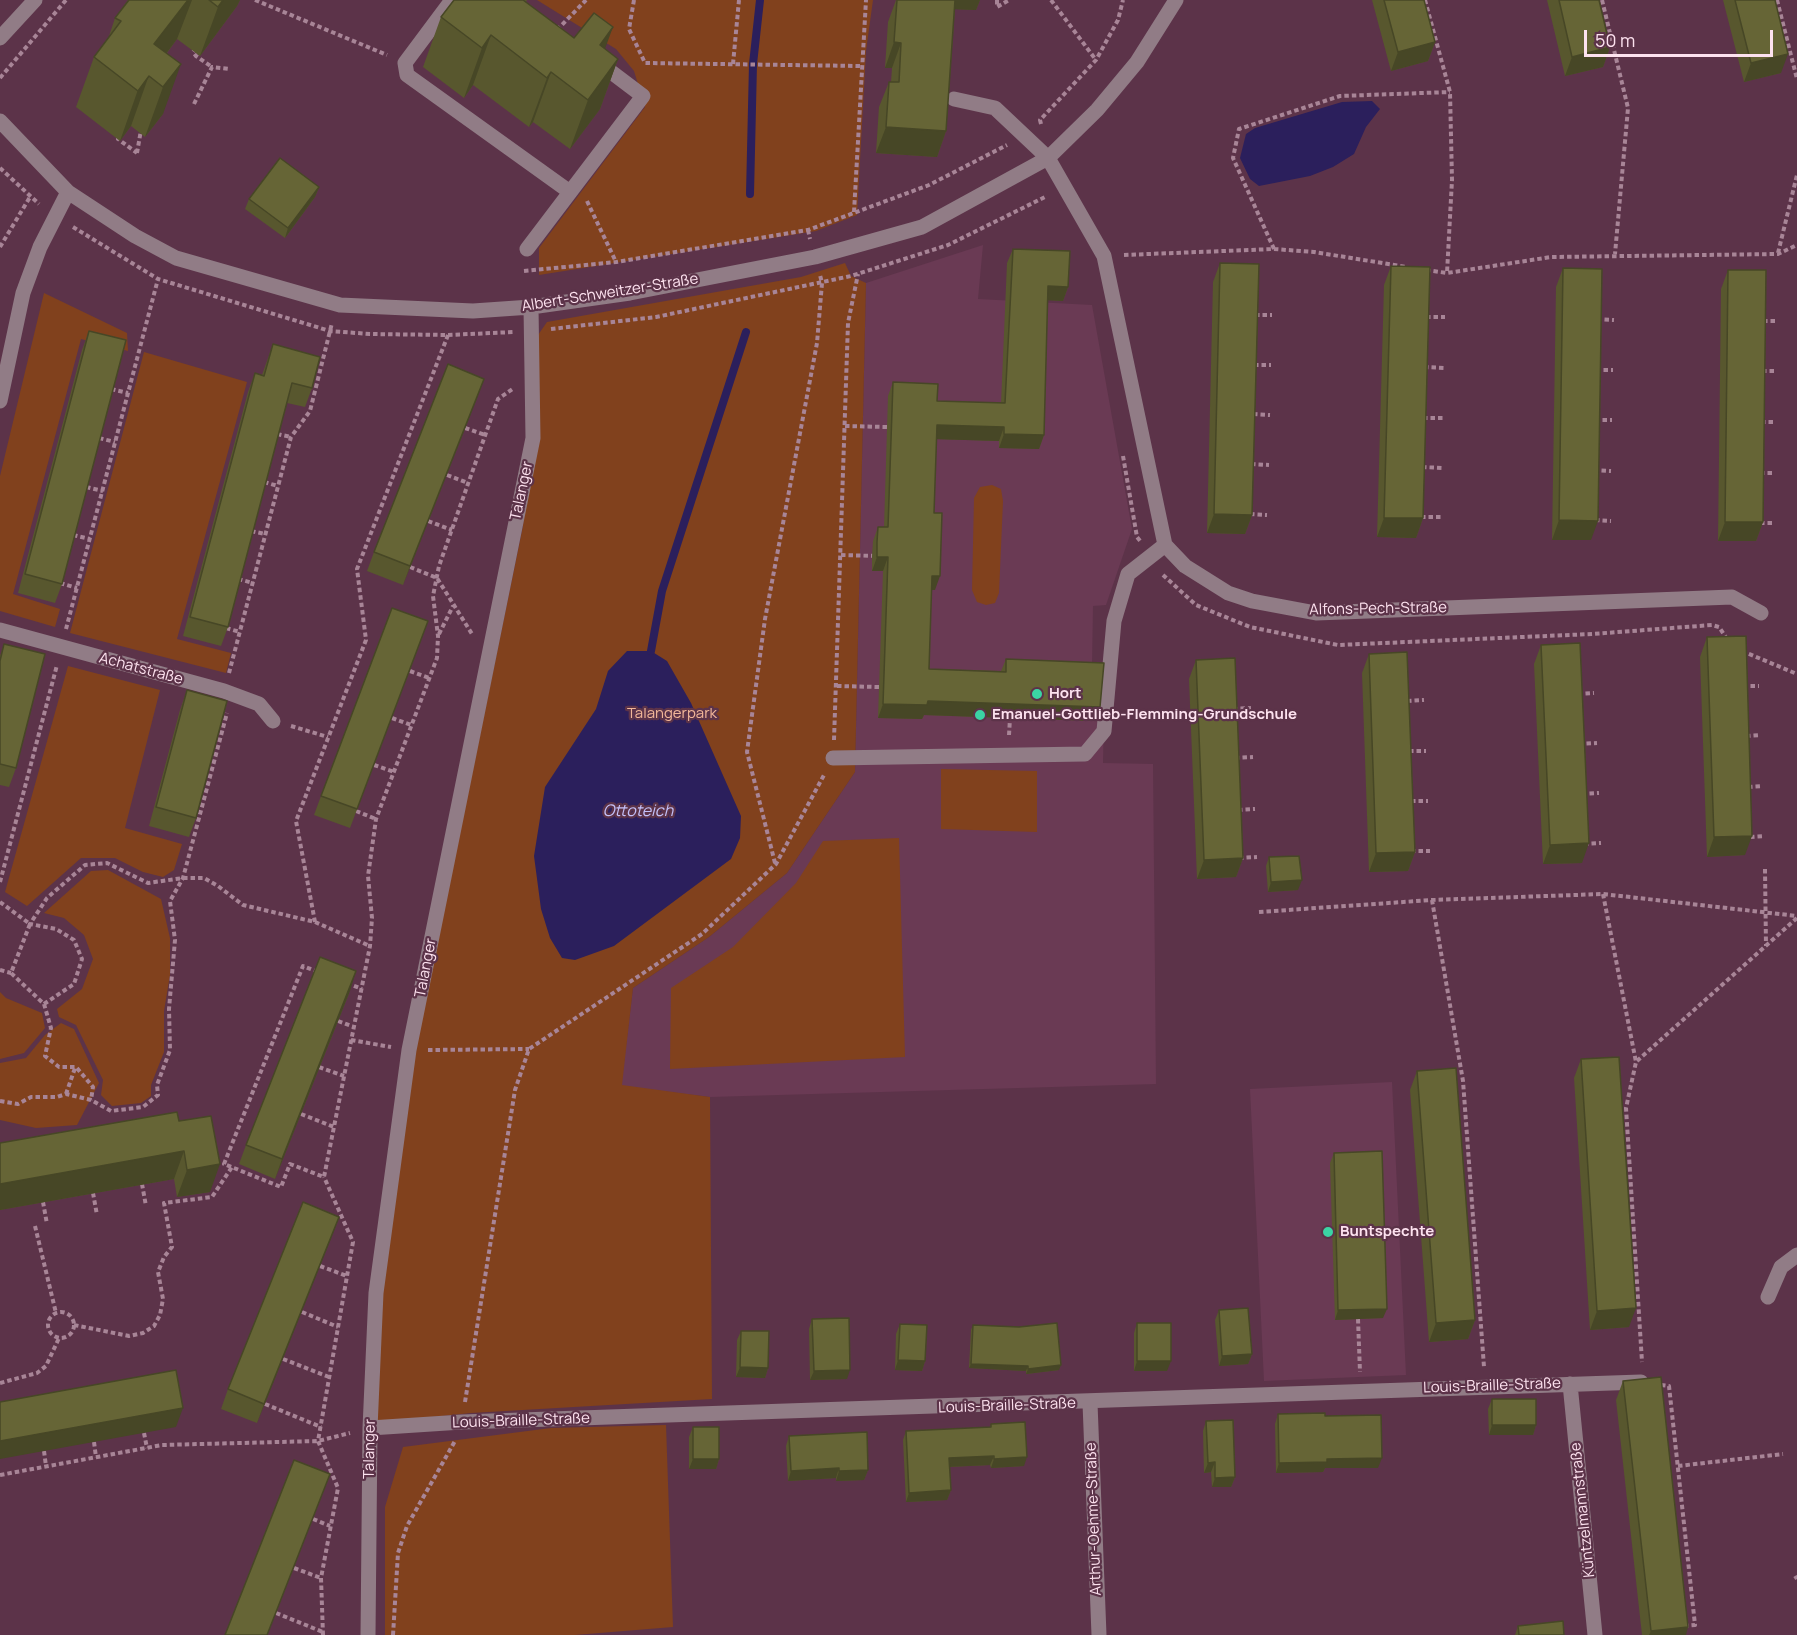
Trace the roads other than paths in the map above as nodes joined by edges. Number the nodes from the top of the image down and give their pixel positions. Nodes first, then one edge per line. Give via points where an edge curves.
1 (35, 0) edge
2 (452, 0) edge
3 (1176, 0) edge
4 (0, 38) edge
5 (586, 53) edge
6 (954, 99) dead end
7 (0, 121) edge
8 (1048, 158) junction
9 (574, 187) junction
10 (68, 192) junction
11 (527, 249) dead end
12 (531, 307) junction
13 (0, 401) edge
14 (1165, 544) junction
15 (1761, 613) dead end
16 (0, 630) edge
17 (273, 721) road end
18 (833, 758) road end
19 (1797, 1256) edge
20 (1768, 1297) dead end
21 (1643, 1382) edge
22 (1570, 1384) junction
23 (1090, 1403) junction
24 (370, 1428) junction
25 (368, 1635) edge
26 (1099, 1635) edge
27 (1595, 1635) edge

1 - 4 street
2 - 9 street via 405,63 407,75
3 - 8 street, Albert-Schweitzer-Straße via 1137,62 1097,110
5 - 9 street via 643,96
6 - 8 street via 995,108
7 - 10 street, Albert-Schweitzer-Straße
8 - 12 street, Albert-Schweitzer-Straße via 922,226 815,257 630,293
8 - 14 street via 1104,256
9 - 11 street
10 - 12 street, Albert-Schweitzer-Straße via 176,258 336,304 473,311
10 - 13 street via 40,247 23,293
12 - 24 street, Talanger via 533,438 409,1050 376,1293
14 - 15 street, Alfons-Pech-Straße via 1185,566 1228,593 1316,613 1732,597
14 - 18 street via 1128,574 1114,621 1104,731 1085,754
16 - 17 street, Achatstraße via 224,691 258,704
19 - 20 street via 1781,1267
21 - 22 street, Louis-Braille-Straße
22 - 23 street, Louis-Braille-Straße
22 - 27 street, Küntzelmannstraße
23 - 24 street, Louis-Braille-Straße
23 - 26 street, Arthur-Oehme-Straße
24 - 25 street, Talanger

